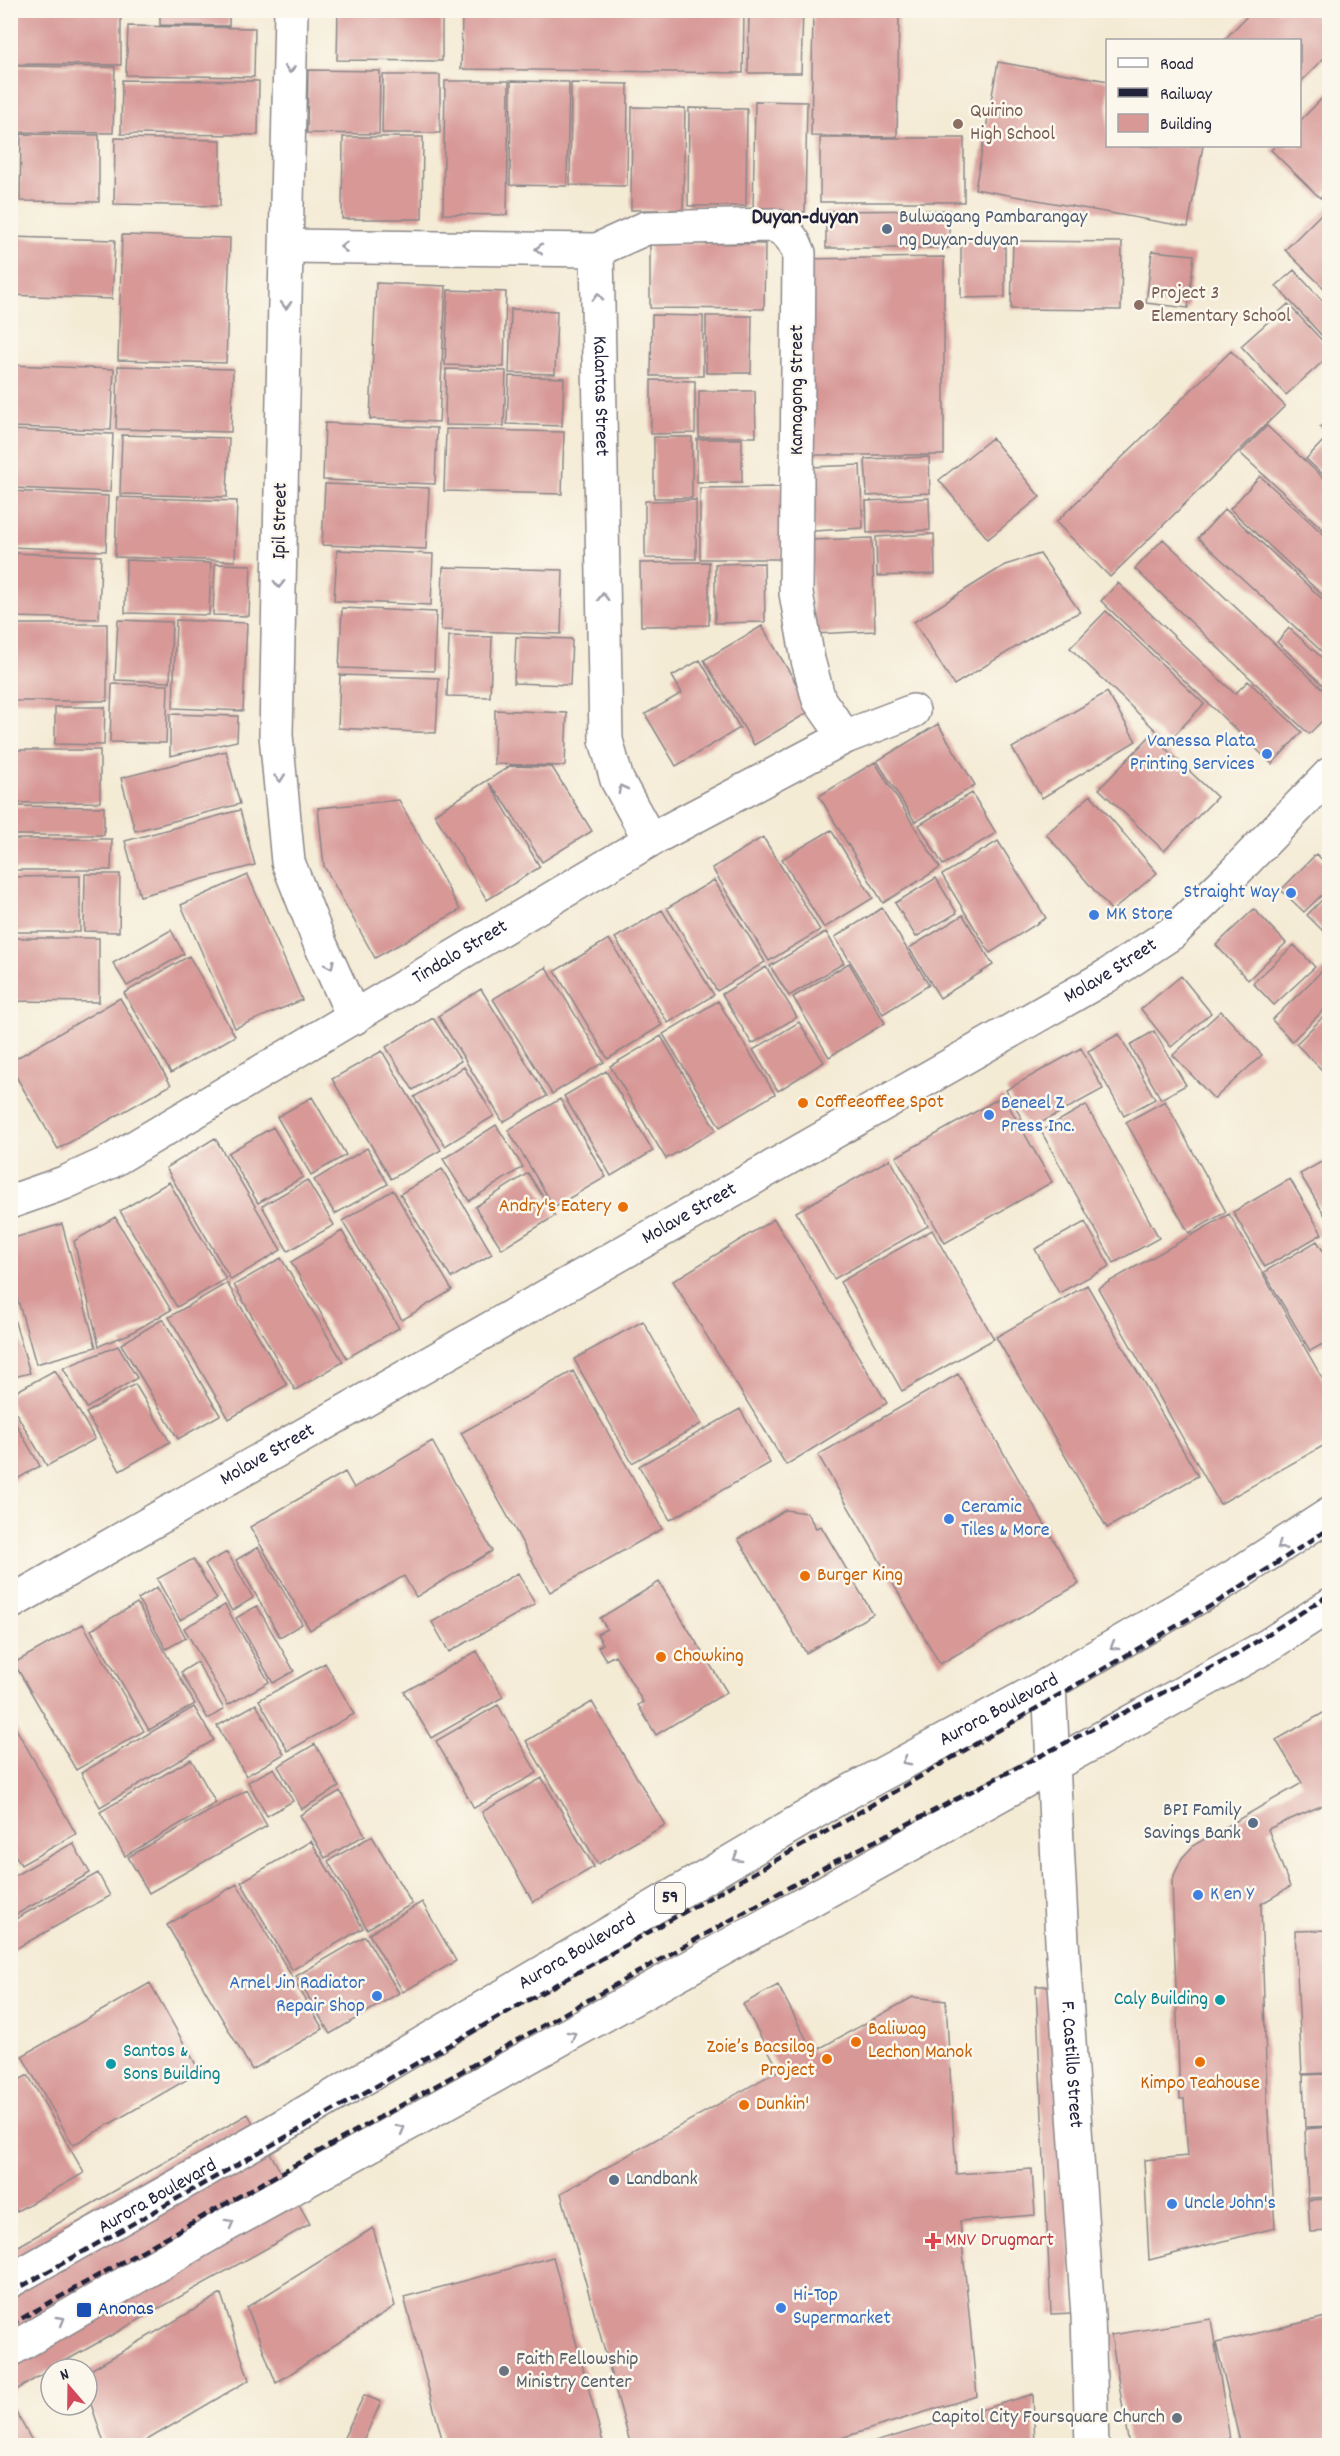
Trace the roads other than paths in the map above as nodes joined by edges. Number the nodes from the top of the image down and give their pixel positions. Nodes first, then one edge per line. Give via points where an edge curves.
1 (291, 10) edge
2 (287, 232) junction
3 (597, 250) junction
4 (913, 711) dead end
5 (845, 737) junction
6 (1329, 774) edge
7 (650, 840) junction
8 (354, 1018) junction
9 (10, 1202) edge
10 (1329, 1514) edge
11 (10, 1603) edge
12 (1329, 1605) edge
13 (1049, 1684) junction
14 (1054, 1764) junction
15 (10, 2281) edge
16 (10, 2350) edge
17 (1092, 2445) edge

1 -> 2 street, Ipil Street
3 -> 2 street
2 -> 8 street, Ipil Street via 276,735 288,862
3 - 5 street, Kamagong Street via 634,231 660,226 774,225 794,239 799,253 796,593 819,700
7 -> 3 street, Kalantas Street via 617,780 606,740
4 - 5 street, Tindalo Street
5 - 7 street, Tindalo Street
6 - 11 street, Molave Street via 1172,933 1105,976
7 - 8 street, Tindalo Street
8 - 9 street, Tindalo Street via 110,1162
10 -> 13 street, Aurora Boulevard / 59 via 1233,1577
12 - 14 street via 1266,1646
13 - 14 street, F. Castillo Street
13 -> 15 street, Aurora Boulevard / 59 via 847,1793 271,2133
16 -> 14 street
14 - 17 street, F. Castillo Street via 1088,2316

